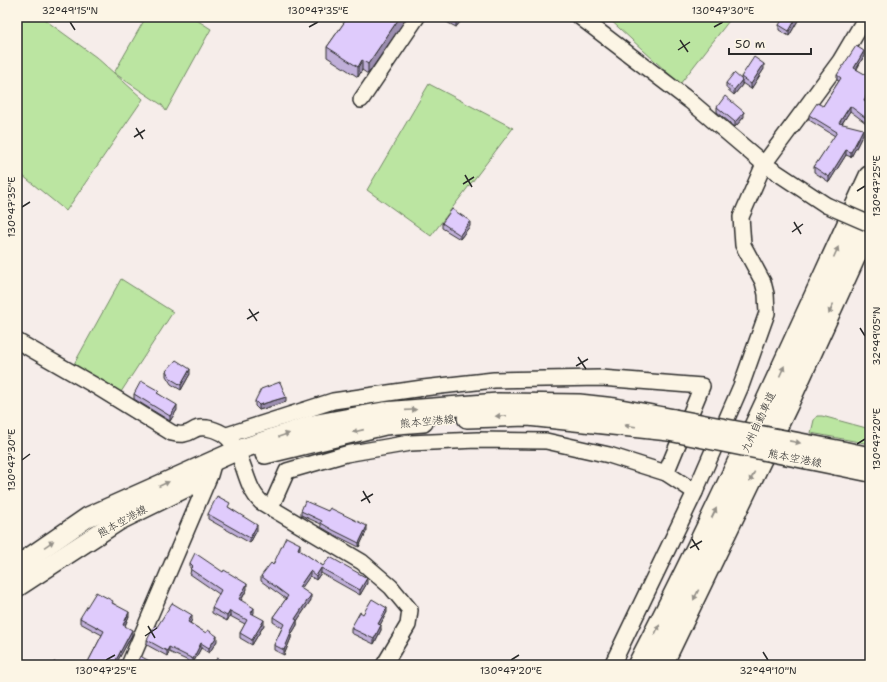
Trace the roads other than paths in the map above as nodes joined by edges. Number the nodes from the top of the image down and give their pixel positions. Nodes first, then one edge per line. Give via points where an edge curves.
1 (417, 17) edge
2 (580, 17) edge
3 (866, 17) edge
4 (361, 100) dead end
5 (764, 164) junction
6 (870, 176) edge
7 (870, 223) edge
8 (17, 341) edge
9 (235, 449) junction
10 (870, 457) edge
11 (839, 458) junction
12 (212, 468) junction
13 (870, 472) edge
14 (666, 473) junction
15 (695, 492) junction
16 (271, 507) junction
17 (17, 566) edge
18 (17, 587) edge
19 (129, 665) edge
20 (384, 665) edge
21 (612, 665) edge
22 (640, 665) edge
23 (661, 665) edge

1 - 4 street
2 - 5 street via 690,101
3 - 5 street via 840,61
5 - 7 street, bridge via 826,205
5 - 15 street via 740,217 743,245 763,282 767,313 741,386
22 -> 6 highway, 九州自動車道 via 770,397
7 -> 23 highway, 九州自動車道 via 787,404
8 - 9 street via 172,433 185,434 196,427 209,429
9 - 11 main road, 熊本空港線, bridge via 312,425 383,412 491,404 579,404 615,408 672,425
9 - 12 main road, 熊本空港線
9 - 14 street via 334,402 423,388 494,380 601,378 702,386
9 - 16 street via 254,495
10 - 11 main road, 熊本空港線
11 - 13 main road, 熊本空港線
17 -> 12 main road, 熊本空港線 via 88,518
12 - 18 main road, 熊本空港線 via 118,521
12 - 19 street
14 - 15 street
14 - 16 street via 609,455 546,442 477,440 410,443 346,454 287,471
15 - 21 street
16 - 20 street via 362,562 391,587 410,610 408,625

